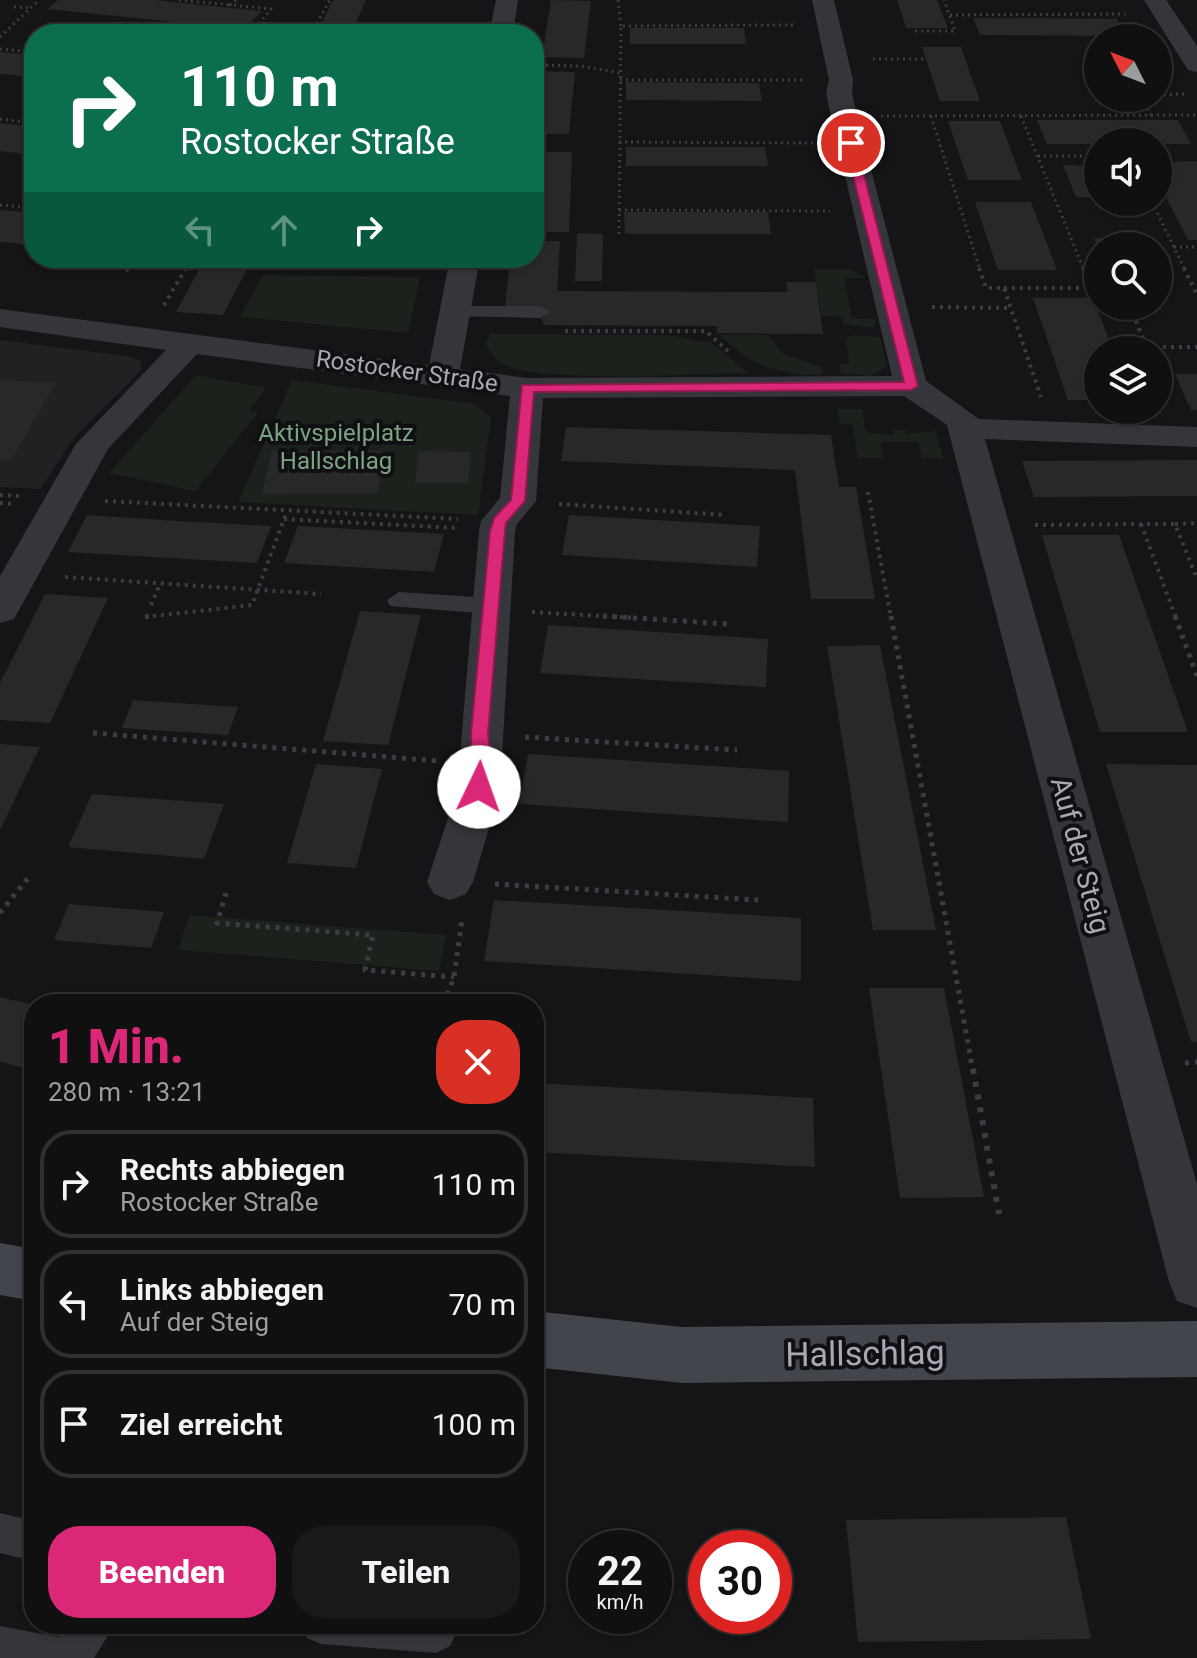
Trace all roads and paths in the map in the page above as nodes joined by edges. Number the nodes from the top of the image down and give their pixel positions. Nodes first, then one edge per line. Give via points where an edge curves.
1 (39, 0) edge
2 (179, 0) edge
3 (236, 0) edge
4 (330, 0) edge
5 (507, 0) edge
6 (618, 0) edge
7 (823, 0) edge
8 (944, 0) edge
9 (230, 5) junction
10 (14, 7) dead end
11 (1160, 7) edge
12 (31, 8) junction
13 (950, 15) junction
14 (259, 24) edge
15 (316, 24) edge
16 (503, 24) edge
17 (770, 25) dead end
18 (621, 26) junction
19 (915, 31) dead end
20 (1, 35) edge
21 (0, 49) edge
22 (24, 51) edge
23 (923, 59) dead end
24 (544, 65) edge
25 (1197, 65) edge
26 (838, 69) junction
27 (620, 73) junction
28 (620, 80) junction
29 (1149, 112) edge
30 (1151, 115) junction
31 (1197, 115) edge
32 (844, 116) junction
33 (931, 116) junction
34 (1021, 116) junction
35 (0, 119) edge
36 (24, 122) edge
37 (619, 142) junction
38 (779, 142) dead end
39 (1038, 156) junction
40 (1084, 156) edge
41 (0, 205) edge
42 (24, 207) edge
43 (619, 210) junction
44 (867, 211) junction
45 (1159, 216) edge
46 (619, 234) dead end
47 (1174, 247) junction
48 (1197, 247) edge
49 (128, 268) edge
50 (186, 268) edge
51 (464, 268) edge
52 (126, 271) dead end
53 (1084, 271) edge
54 (1004, 288) junction
55 (1084, 288) edge
56 (1197, 295) edge
57 (891, 307) junction
58 (1011, 308) junction
59 (457, 312) junction
60 (540, 312) dead end
61 (0, 318) edge
62 (557, 331) dead end
63 (146, 337) junction
64 (718, 340) dead end
65 (190, 343) junction
66 (1197, 347) edge
67 (1172, 348) edge
68 (443, 375) junction
69 (911, 386) junction
70 (527, 388) junction
71 (965, 429) junction
72 (1051, 429) junction
73 (1197, 437) edge
74 (868, 492) dead end
75 (62, 498) junction
76 (287, 511) junction
77 (509, 511) junction
78 (725, 515) dead end
79 (284, 519) junction
80 (1197, 523) edge
81 (1141, 524) junction
82 (1175, 524) junction
83 (1030, 525) dead end
84 (449, 528) dead end
85 (1197, 579) edge
86 (160, 584) junction
87 (258, 590) junction
88 (7, 593) edge
89 (321, 594) dead end
90 (399, 600) dead end
91 (151, 605) dead end
92 (491, 608) junction
93 (145, 617) dead end
94 (728, 624) dead end
95 (1197, 676) edge
96 (93, 733) dead end
97 (480, 734) junction
98 (737, 750) dead end
99 (385, 757) dead end
100 (28, 878) dead end
101 (450, 882) joint
102 (226, 893) dead end
103 (758, 900) dead end
104 (0, 913) edge
105 (463, 923) dead end
106 (454, 977) junction
107 (448, 994) edge
108 (999, 1214) dead end
109 (0, 1269) edge
110 (24, 1273) edge
111 (1197, 1282) edge
112 (544, 1340) edge
113 (1197, 1349) edge
114 (0, 1533) edge
115 (24, 1539) edge
116 (86, 1634) edge
117 (402, 1634) edge
118 (435, 1638) edge
119 (0, 1647) edge
120 (66, 1658) edge

1 - 12 path
2 - 9 path
3 - 9 path
4 - 15 path
5 - 16 street
6 - 18 path
7 - 26 street
8 - 13 path
9 - 14 path via 271,9
10 - 12 path
11 - 13 path
11 - 25 street
12 - 20 path
13 - 19 path via 955,31
17 - 18 path
18 - 27 path
21 - 22 path
23 - 26 path
24 - 27 path
26 - 28 path
26 - 32 street
27 - 28 path
28 - 37 path
29 - 30 path
30 - 31 path
30 - 34 path
32 - 33 path
32 - 44 street
33 - 34 path
33 - 54 path via 986,288
34 - 39 path
35 - 36 path
37 - 38 path
37 - 43 path
39 - 40 path
39 - 53 path
41 - 42 path
43 - 44 path
43 - 46 path
44 - 57 street
45 - 47 path
47 - 48 path
47 - 56 path
49 - 52 path
50 - 63 path
51 - 59 street
54 - 55 path
54 - 58 path
57 - 58 path
57 - 69 street
58 - 72 path
59 - 60 lane
59 - 68 street
61 - 63 street, Rostocker Straße
62 - 64 path via 706,331
63 - 65 street, Rostocker Straße
65 - 68 street, Rostocker Straße
65 - 75 street via 93,444
66 - 67 path
68 - 70 street, Rostocker Straße
69 - 70 street, Rostocker Straße
69 - 71 street via 963,420
70 - 77 street
71 - 72 street
71 - 111 street, Auf der Steig
72 - 73 street
74 - 108 path
75 - 76 path
75 - 88 street
76 - 77 path
76 - 79 path
77 - 78 path
77 - 92 street
79 - 84 path
79 - 87 path
80 - 82 path
81 - 82 path
81 - 83 path
81 - 95 path
82 - 85 path
86 - 87 path
86 - 88 path
86 - 91 path
87 - 89 path
87 - 93 path via 252,605
90 - 92 lane
92 - 94 path
92 - 97 street
96 - 99 path
97 - 98 path
97 - 101 street via 483,765 472,830
100 - 104 path
101 - 103 path
102 - 106 path via 217,923 373,935 365,970
105 - 106 path
106 - 107 path
109 - 110 main road
112 - 113 main road, Hallschlag via 682,1355
114 - 115 lane
116 - 120 lane
117 - 118 lane
119 - 120 lane

